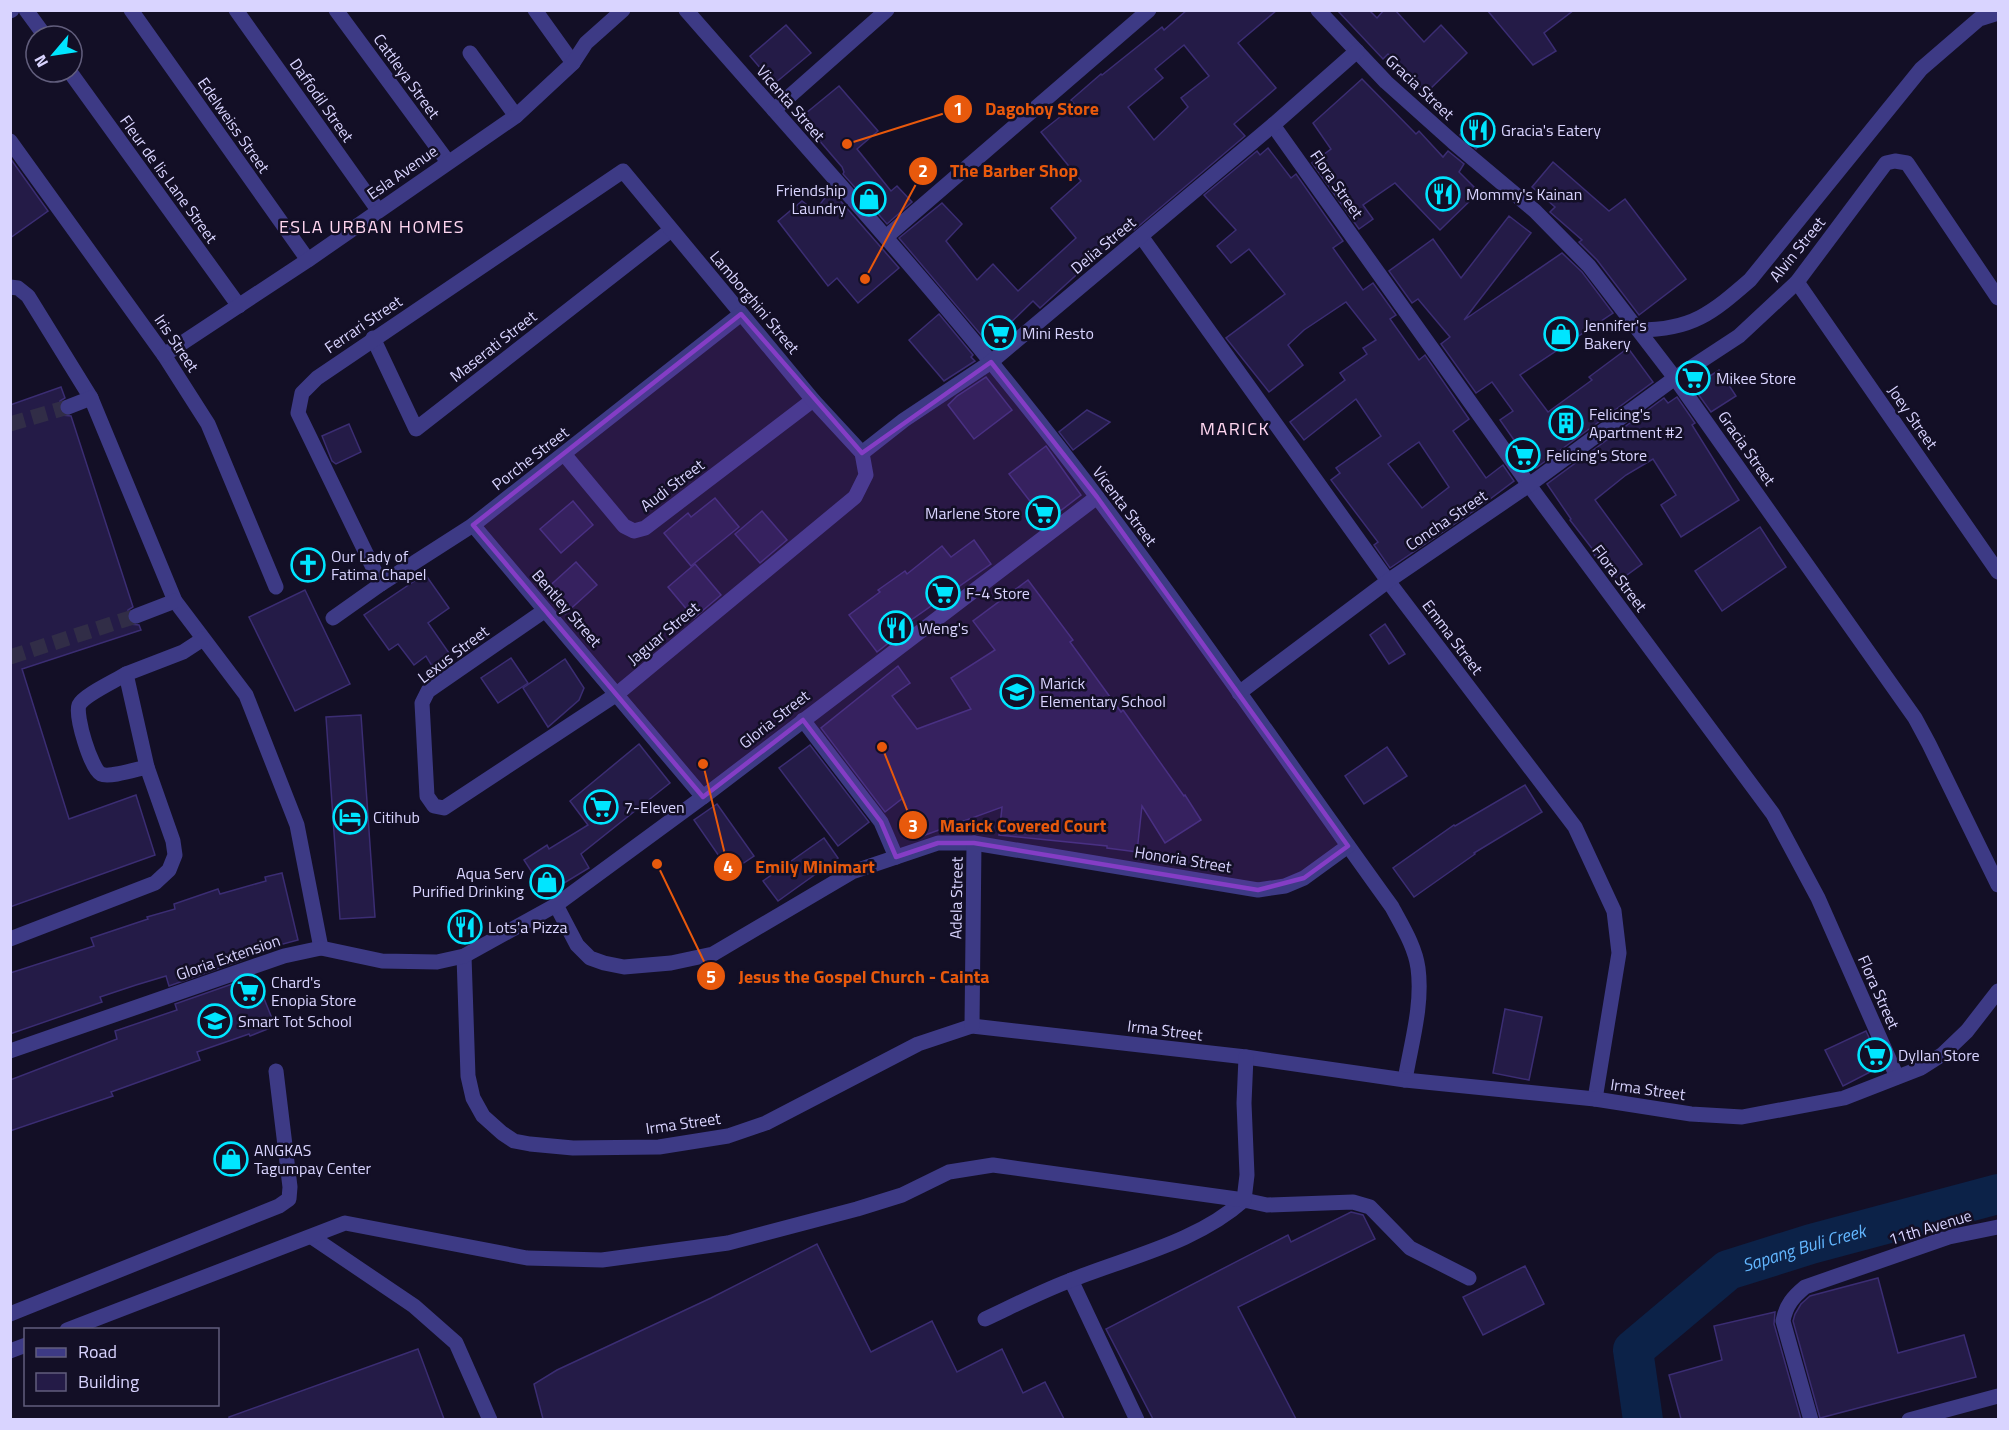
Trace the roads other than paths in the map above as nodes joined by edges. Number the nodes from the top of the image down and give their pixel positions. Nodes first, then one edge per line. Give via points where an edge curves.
1 (26, 10) edge
2 (131, 10) edge
3 (236, 10) edge
4 (336, 10) edge
5 (535, 10) edge
6 (623, 10) edge
7 (686, 10) edge
8 (887, 10) edge
9 (1149, 10) edge
10 (1318, 10) edge
11 (1998, 13) edge
12 (36, 24) edge
13 (1357, 51) junction
14 (470, 53) dead end
15 (573, 63) junction
16 (79, 84) edge
17 (774, 110) junction
18 (516, 116) junction
19 (1273, 125) junction
20 (10, 141) edge
21 (448, 162) junction
22 (623, 171) joint
23 (378, 210) junction
24 (671, 230) junction
25 (1141, 236) junction
26 (886, 237) junction
27 (308, 260) junction
28 (1797, 282) junction
29 (10, 287) edge
30 (1998, 297) edge
31 (239, 306) junction
32 (741, 314) junction
33 (1639, 330) junction
34 (373, 338) junction
35 (164, 355) junction
36 (991, 362) junction
37 (1675, 378) junction
38 (92, 398) junction
39 (813, 400) junction
40 (68, 407) tunnel mouth
41 (862, 453) junction
42 (564, 454) junction
43 (1529, 486) junction
44 (1097, 497) junction
45 (473, 525) junction
46 (1998, 572) edge
47 (1388, 581) junction
48 (381, 584) junction
49 (276, 587) dead end
50 (175, 602) junction
51 (544, 611) junction
52 (136, 616) tunnel mouth
53 (333, 618) dead end
54 (203, 639) junction
55 (126, 675) junction
56 (1239, 693) junction
57 (617, 694) junction
58 (803, 720) junction
59 (147, 767) junction
60 (703, 797) junction
61 (444, 808) joint
62 (974, 843) junction
63 (1348, 846) junction
64 (896, 857) junction
65 (1998, 885) edge
66 (556, 905) junction
67 (10, 939) edge
68 (321, 948) junction
69 (464, 956) junction
70 (1998, 991) edge
71 (972, 1026) junction
72 (10, 1051) edge
73 (1246, 1057) junction
74 (276, 1071) dead end
75 (1897, 1077) junction
76 (1405, 1080) junction
77 (1595, 1099) junction
78 (1244, 1200) junction
79 (1998, 1227) edge
80 (312, 1237) junction
81 (1469, 1278) dead end
82 (1071, 1280) junction
83 (10, 1314) edge
84 (985, 1319) dead end
85 (70, 1328) edge
86 (1998, 1396) edge
87 (490, 1419) edge
88 (1137, 1419) edge
89 (1811, 1419) edge
90 (1910, 1419) edge

1 - 12 street
2 - 27 street, Edelweiss Street
3 - 23 street, Daffodil Street
4 - 21 street, Cattleya Street
5 - 15 street
6 - 15 street, Esla Avenue via 586,43
7 - 17 street, Vicenta Street
8 - 17 street
9 - 26 street
10 - 13 street, Gracia Street
11 - 33 street via 1979,19 1921,69 1750,280 1716,309 1693,321 1671,328
13 - 19 street, Delia Street
13 - 33 street, Gracia Street via 1415,108 1535,210 1589,266
14 - 18 street
15 - 18 street, Esla Avenue
16 - 31 street, Fleur de lis Lane Street
17 - 26 street, Vicenta Street
18 - 21 street, Esla Avenue
19 - 25 street, Delia Street
19 - 43 street, Flora Street
20 - 35 street, Iris Street
21 - 23 street, Esla Avenue
22 - 24 street, Lamborghini Street
22 - 34 street, Ferrari Street
23 - 27 street, Esla Avenue
24 - 32 street, Lamborghini Street
24 - 34 street, Maserati Street via 416,429
25 - 36 street, Delia Street
25 - 47 street, Emma Street
26 - 36 street, Vicenta Street
27 - 31 street, Esla Avenue
28 - 30 street, Alvin Street via 1886,163 1895,161 1907,163
28 - 37 street, Alvin Street via 1739,336
28 - 46 street, Joey Street
29 - 38 street via 28,296
31 - 35 street, Esla Avenue
32 - 39 street, Lamborghini Street
32 - 42 street, Porche Street
33 - 37 street, Gracia Street
34 - 48 street, Ferrari Street via 317,378 302,393 298,413
35 - 49 street, Iris Street via 208,424
36 - 41 street, Delia Street
36 - 44 street, Vicenta Street
37 - 43 street, Concha Street
37 - 65 street, Gracia Street via 1915,718
38 - 40 street
38 - 50 street
39 - 41 street, Lamborghini Street
39 - 42 street, Audi Street via 645,528 634,531 624,526
41 - 57 street, Jaguar Street via 866,475 855,497
42 - 45 street, Porche Street
43 - 47 street, Concha Street
43 - 75 street, Flora Street via 1773,814 1818,898
44 - 56 street, Vicenta Street
44 - 58 street, Gloria Street
45 - 48 street, Porche Street
45 - 51 street, Bentley Street
47 - 56 street, Concha Street
47 - 77 street, Emma Street via 1575,827 1614,911 1619,953
48 - 53 street, Porche Street
50 - 52 street
50 - 54 street
51 - 57 street, Bentley Street
51 - 61 street, Lexus Street via 428,691 422,703 427,796 434,806
54 - 55 street via 183,652
54 - 68 street via 246,695 297,825
55 - 59 street
55 - 59 street via 85,699 78,715 92,764 99,773 106,776
56 - 63 street, Vicenta Street
57 - 60 street, Bentley Street
57 - 61 street, Jaguar Street
58 - 60 street, Gloria Street
58 - 64 street via 881,822
59 - 67 street via 175,855 169,870 156,883
60 - 66 street, Gloria Street
62 - 63 street, Honoria Street via 1258,890 1304,879
62 - 64 street, Honoria Street via 938,843
62 - 71 street, Adela Street
63 - 76 street, Vicenta Street via 1392,907 1418,966 1419,997
64 - 66 street, Honoria Street via 852,872 713,954 671,963 624,967 590,958 578,945
66 - 69 street, Gloria Street
68 - 69 street, Gloria Extension via 382,961 437,962
68 - 72 street, Gloria Extension via 284,956
69 - 71 street, Irma Street via 468,1076 473,1098 483,1116 502,1133 514,1141 530,1144 659,1147 728,1136 766,1123 918,1044
70 - 75 street, Irma Street via 1943,1054
71 - 73 street, Irma Street
73 - 76 street, Irma Street
73 - 78 street
74 - 83 street via 289,1199
75 - 77 street, Irma Street via 1844,1098 1742,1117 1690,1114
76 - 77 street, Irma Street
78 - 80 street via 993,1166 949,1172 891,1199 728,1244 602,1260 527,1258 345,1223
78 - 81 street via 1267,1205 1353,1202 1370,1207 1410,1248
78 - 82 street via 1198,1233
79 - 89 street, 11th Avenue via 1949,1238 1805,1287 1795,1295 1786,1307 1783,1321
80 - 85 street
80 - 87 street via 414,1306 456,1343
82 - 84 street
82 - 88 street
86 - 90 street

